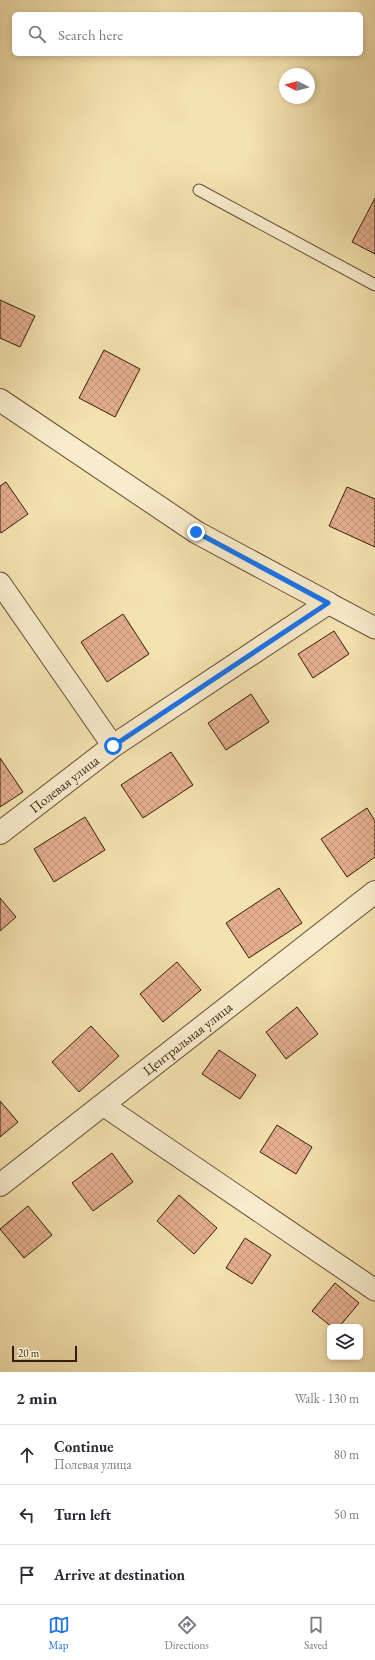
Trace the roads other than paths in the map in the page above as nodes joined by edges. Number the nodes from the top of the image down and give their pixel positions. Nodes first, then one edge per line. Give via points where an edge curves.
1 (199, 190) dead end
2 (375, 285) edge
3 (0, 400) edge
4 (0, 584) edge
5 (328, 603) junction
6 (375, 628) edge
7 (113, 746) junction
8 (0, 833) edge
9 (375, 892) edge
10 (103, 1105) junction
11 (0, 1185) edge
12 (375, 1290) edge

1 - 2 lane
3 - 5 street via 196,532
4 - 7 street
5 - 6 street
5 - 7 street, Полевая улица
7 - 8 street, Полевая улица
9 - 10 street, Центральная улица
10 - 11 street, Центральная улица
10 - 12 street

